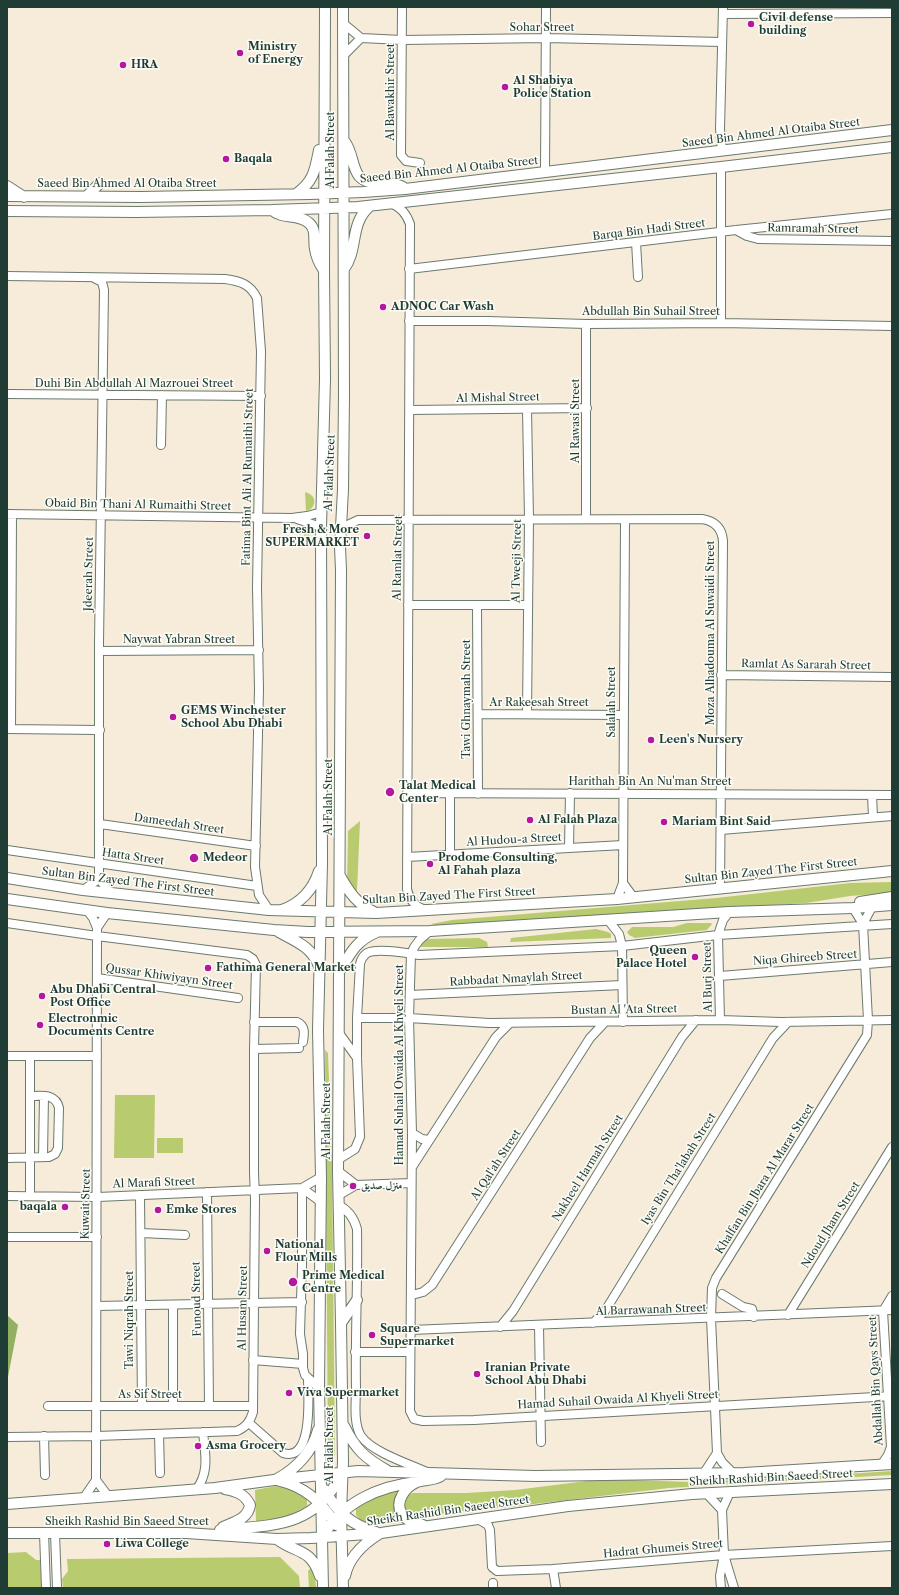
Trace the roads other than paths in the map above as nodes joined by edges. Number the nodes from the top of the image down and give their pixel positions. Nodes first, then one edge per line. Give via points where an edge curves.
1 (325, 7) edge
2 (343, 7) edge
3 (402, 7) edge
4 (546, 7) edge
5 (723, 10) edge
6 (889, 11) edge
7 (343, 23) junction
8 (361, 38) junction
9 (546, 38) junction
10 (402, 40) junction
11 (722, 42) junction
12 (343, 56) junction
13 (892, 130) edge
14 (325, 139) junction
15 (344, 141) junction
16 (892, 147) edge
17 (722, 151) junction
18 (420, 164) dead end
19 (721, 167) junction
20 (545, 171) junction
21 (100, 183) dead end
22 (7, 186) edge
23 (404, 189) junction
24 (324, 193) junction
25 (343, 193) junction
26 (296, 194) junction
27 (7, 196) edge
28 (87, 196) junction
29 (24, 197) junction
30 (390, 203) junction
31 (370, 206) junction
32 (343, 207) junction
33 (324, 208) junction
34 (272, 210) junction
35 (7, 211) edge
36 (892, 214) edge
37 (736, 230) junction
38 (721, 232) junction
39 (892, 241) edge
40 (636, 242) junction
41 (344, 269) junction
42 (409, 269) junction
43 (324, 270) junction
44 (7, 276) edge
45 (91, 277) junction
46 (638, 277) dead end
47 (409, 321) junction
48 (721, 323) junction
49 (586, 324) junction
50 (892, 326) edge
51 (7, 394) edge
52 (102, 395) junction
53 (162, 395) junction
54 (261, 396) junction
55 (587, 408) junction
56 (527, 409) junction
57 (410, 410) junction
58 (161, 445) dead end
59 (322, 512) junction
60 (341, 512) junction
61 (10, 514) edge
62 (101, 515) junction
63 (259, 518) junction
64 (292, 518) junction
65 (529, 519) junction
66 (586, 519) junction
67 (358, 520) junction
68 (410, 520) junction
69 (625, 520) junction
70 (321, 527) junction
71 (341, 528) junction
72 (408, 604) junction
73 (477, 605) junction
74 (527, 605) junction
75 (9, 648) edge
76 (259, 650) junction
77 (99, 651) junction
78 (721, 675) junction
79 (892, 677) edge
80 (478, 714) junction
81 (527, 714) junction
82 (623, 715) junction
83 (9, 729) edge
84 (100, 730) junction
85 (408, 793) junction
86 (570, 793) junction
87 (623, 793) junction
88 (721, 793) junction
89 (450, 794) junction
90 (478, 794) junction
91 (872, 795) junction
92 (892, 795) edge
93 (892, 816) edge
94 (873, 817) junction
95 (100, 824) junction
96 (721, 830) junction
97 (622, 845) junction
98 (256, 846) junction
99 (570, 848) junction
100 (7, 850) edge
101 (450, 855) junction
102 (407, 858) junction
103 (99, 863) junction
104 (322, 864) junction
105 (890, 873) edge
106 (340, 875) junction
107 (7, 878) edge
108 (99, 879) junction
109 (623, 883) junction
110 (257, 886) junction
111 (720, 888) junction
112 (83, 890) junction
113 (111, 893) junction
114 (892, 897) edge
115 (634, 898) junction
116 (7, 899) edge
117 (617, 899) junction
118 (892, 905) edge
119 (872, 907) junction
120 (853, 908) junction
121 (842, 909) junction
122 (87, 910) junction
123 (274, 910) junction
124 (429, 910) junction
125 (321, 912) junction
126 (340, 912) junction
127 (729, 912) junction
128 (107, 913) junction
129 (376, 913) junction
130 (608, 920) junction
131 (7, 923) edge
132 (892, 924) edge
133 (863, 925) junction
134 (274, 930) junction
135 (340, 931) junction
136 (381, 931) junction
137 (430, 931) junction
138 (97, 932) junction
139 (320, 932) junction
140 (718, 935) junction
141 (622, 946) junction
142 (411, 954) junction
143 (892, 962) edge
144 (865, 965) junction
145 (320, 968) junction
146 (340, 971) junction
147 (720, 976) junction
148 (97, 978) junction
149 (622, 985) junction
150 (410, 995) junction
151 (238, 998) dead end
152 (357, 1018) junction
153 (409, 1018) junction
154 (696, 1020) junction
155 (720, 1020) junction
156 (868, 1020) junction
157 (892, 1020) edge
158 (671, 1021) junction
159 (254, 1022) junction
160 (587, 1022) junction
161 (604, 1022) junction
162 (623, 1022) junction
163 (769, 1022) junction
164 (788, 1022) junction
165 (489, 1023) junction
166 (510, 1023) junction
167 (339, 1033) junction
168 (496, 1037) junction
169 (682, 1037) junction
170 (590, 1038) junction
171 (773, 1038) junction
172 (254, 1049) junction
173 (7, 1056) edge
174 (30, 1056) junction
175 (98, 1056) junction
176 (357, 1058) junction
177 (30, 1096) junction
178 (44, 1096) junction
179 (412, 1133) junction
180 (429, 1140) junction
181 (892, 1147) edge
182 (43, 1157) junction
183 (7, 1158) edge
184 (30, 1158) junction
185 (339, 1159) junction
186 (411, 1168) junction
187 (338, 1171) junction
188 (321, 1177) junction
189 (411, 1184) junction
190 (356, 1185) junction
191 (302, 1188) junction
192 (254, 1190) junction
193 (207, 1192) junction
194 (140, 1195) junction
195 (7, 1196) edge
196 (30, 1196) junction
197 (98, 1196) junction
198 (338, 1200) junction
199 (321, 1202) junction
200 (141, 1233) junction
201 (185, 1235) dead end
202 (7, 1237) edge
203 (97, 1237) junction
204 (412, 1294) junction
205 (722, 1294) dead end
206 (892, 1296) edge
207 (357, 1300) junction
208 (302, 1302) junction
209 (208, 1304) junction
210 (254, 1304) junction
211 (141, 1305) junction
212 (174, 1305) junction
213 (97, 1306) junction
214 (892, 1310) edge
215 (513, 1311) junction
216 (605, 1311) junction
217 (883, 1311) junction
218 (788, 1315) junction
219 (754, 1317) junction
220 (711, 1318) junction
221 (609, 1322) junction
222 (341, 1323) junction
223 (594, 1323) junction
224 (539, 1326) junction
225 (500, 1327) junction
226 (515, 1327) junction
227 (411, 1330) junction
228 (355, 1352) junction
229 (410, 1352) junction
230 (253, 1360) junction
231 (303, 1364) junction
232 (308, 1378) junction
233 (320, 1388) junction
234 (890, 1396) edge
235 (48, 1406) dead end
236 (97, 1406) junction
237 (142, 1406) junction
238 (173, 1406) junction
239 (209, 1406) junction
240 (253, 1406) junction
241 (715, 1406) junction
242 (541, 1415) junction
243 (320, 1420) junction
244 (342, 1422) junction
245 (249, 1423) junction
246 (203, 1432) junction
247 (159, 1434) junction
248 (44, 1436) junction
249 (97, 1436) junction
250 (7, 1437) edge
251 (541, 1442) dead end
252 (891, 1451) edge
253 (717, 1453) junction
254 (887, 1464) edge
255 (390, 1472) junction
256 (160, 1473) dead end
257 (342, 1473) junction
258 (704, 1473) junction
259 (733, 1473) junction
260 (432, 1474) junction
261 (444, 1474) junction
262 (45, 1475) dead end
263 (321, 1475) junction
264 (96, 1480) junction
265 (274, 1480) junction
266 (416, 1482) junction
267 (891, 1486) edge
268 (215, 1488) junction
269 (196, 1490) junction
270 (730, 1492) junction
271 (706, 1493) junction
272 (108, 1496) junction
273 (83, 1499) junction
274 (325, 1500) junction
275 (7, 1504) edge
276 (722, 1510) junction
277 (341, 1513) junction
278 (478, 1519) junction
279 (333, 1520) junction
280 (426, 1526) junction
281 (217, 1530) junction
282 (7, 1533) edge
283 (44, 1533) junction
284 (55, 1533) junction
285 (186, 1533) junction
286 (381, 1533) junction
287 (342, 1536) junction
288 (322, 1537) junction
289 (277, 1539) junction
290 (892, 1546) edge
291 (724, 1555) junction
292 (553, 1569) junction
293 (322, 1585) edge
294 (343, 1586) edge
295 (46, 1588) edge
296 (57, 1588) edge
297 (556, 1588) edge
298 (721, 1588) edge
299 (734, 1588) edge

1 - 14 main road, Al Falah Street
2 - 7 main road, Al Falah Street
3 - 10 street, Al Bawakhir Street
4 - 9 street
5 - 6 street
5 - 11 street
7 - 8 street
7 - 12 main road, Al Falah Street
8 - 10 street, Sohar Street
8 - 12 street
9 - 10 street, Sohar Street
9 - 11 street, Sohar Street
9 - 20 street
10 - 18 street, Al Bawakhir Street via 401,155 406,161
11 - 17 street
12 - 15 main road, Al Falah Street
13 - 17 main road, Saeed Bin Ahmed Al Otaiba Street
14 - 24 main road, Al Falah Street
14 - 26 main road via 319,150 313,176
15 - 23 main road via 361,178 372,183 394,183
15 - 25 main road, Al Falah Street
16 - 19 main road
17 - 20 main road, Saeed Bin Ahmed Al Otaiba Street
19 - 30 main road
19 - 38 street
20 - 23 main road, Saeed Bin Ahmed Al Otaiba Street
21 - 28 main road
22 - 29 main road
23 - 25 main road, Saeed Bin Ahmed Al Otaiba Street
24 - 25 main road, Saeed Bin Ahmed Al Otaiba Street
24 - 26 main road, Saeed Bin Ahmed Al Otaiba Street
24 - 33 main road, Al Falah Street
25 - 32 main road, Al Falah Street
26 - 28 main road, Saeed Bin Ahmed Al Otaiba Street
27 - 29 main road, Saeed Bin Ahmed Al Otaiba Street
28 - 29 main road, Saeed Bin Ahmed Al Otaiba Street
30 - 31 main road
30 - 42 street, Al Ramlat Street via 397,206 410,224
31 - 32 main road
31 - 41 main road via 358,221 352,253
32 - 33 main road
32 - 41 main road, Al Falah Street
33 - 34 main road
33 - 43 main road, Al Falah Street
34 - 35 main road
34 - 43 main road via 282,216 300,217 310,224 314,231 316,257
36 - 37 street, Barqa Bin Hadi Street
37 - 38 street, Barqa Bin Hadi Street
37 - 39 street, Ramramah Street via 758,239
38 - 40 street, Barqa Bin Hadi Street
38 - 48 street
40 - 42 street, Barqa Bin Hadi Street
40 - 46 street
41 - 60 main road, Al Falah Street
42 - 47 street, Al Ramlat Street
43 - 59 main road, Al Falah Street
44 - 45 street, Fatima Bint Ali Al Rumaithi Street
45 - 52 street, Jdeerah Street via 100,280 103,285
45 - 54 street, Fatima Bint Ali Al Rumaithi Street via 225,279 247,284 258,304 262,351
47 - 49 street, Abdullah Bin Suhail Street
47 - 57 street, Al Ramlat Street
48 - 49 street, Abdullah Bin Suhail Street
48 - 50 street, Abdullah Bin Suhail Street
49 - 55 street, Al Rawasi Street
51 - 52 street, Duhi Bin Abdullah Al Mazrouei Street
52 - 53 street, Duhi Bin Abdullah Al Mazrouei Street
52 - 62 street, Jdeerah Street
53 - 54 street, Duhi Bin Abdullah Al Mazrouei Street
53 - 58 street
54 - 63 street, Fatima Bint Ali Al Rumaithi Street
55 - 56 street, Al Mishal Street
55 - 66 street, Al Rawasi Street
56 - 57 street, Al Mishal Street
56 - 65 street, Al Tweeji Street
57 - 68 street, Al Ramlat Street
59 - 64 street, Obaid Bin Thani Al Rumaithi Street
59 - 70 main road, Al Falah Street
60 - 67 street, Moza Alhadouma Al Suwaidi Street
60 - 71 main road, Al Falah Street
61 - 62 street, Obaid Bin Thani Al Rumaithi Street
61 - 75 street
62 - 63 street, Obaid Bin Thani Al Rumaithi Street
62 - 77 street, Jdeerah Street
63 - 64 street, Obaid Bin Thani Al Rumaithi Street
63 - 76 street, Fatima Bint Ali Al Rumaithi Street
64 - 70 street, Obaid Bin Thani Al Rumaithi Street
65 - 66 street, Moza Alhadouma Al Suwaidi Street
65 - 68 street, Moza Alhadouma Al Suwaidi Street
65 - 74 street, Al Tweeji Street
66 - 69 street, Moza Alhadouma Al Suwaidi Street
67 - 68 street, Moza Alhadouma Al Suwaidi Street
67 - 71 street, Moza Alhadouma Al Suwaidi Street
68 - 72 street, Al Ramlat Street
69 - 78 street, Moza Alhadouma Al Suwaidi Street via 708,520 718,525 723,541
69 - 82 street, Salalah Street
70 - 104 main road, Al Falah Street
71 - 106 main road, Al Falah Street
72 - 73 street
72 - 85 street, Al Ramlat Street
73 - 74 street
73 - 80 street, Tawi Ghnaymah Street
74 - 81 street, Al Tweeji Street
75 - 83 street
76 - 77 street, Naywat Yabran Street
76 - 98 street, Fatima Bint Ali Al Rumaithi Street
77 - 84 street, Jdeerah Street
78 - 79 street, Ramlat As Sararah Street
78 - 88 street, Moza Alhadouma Al Suwaidi Street
80 - 81 street, Ar Rakeesah Street
80 - 90 street, Tawi Ghnaymah Street
81 - 82 street, Ar Rakeesah Street
82 - 87 street, Salalah Street
83 - 84 street
84 - 95 street, Jdeerah Street
85 - 89 street, Harithah Bin An Nu'man Street
85 - 102 street, Al Ramlat Street
86 - 87 street, Harithah Bin An Nu'man Street
86 - 90 street, Harithah Bin An Nu'man Street
86 - 99 street
87 - 88 street, Harithah Bin An Nu'man Street
87 - 97 street, Salalah Street
88 - 91 street, Harithah Bin An Nu'man Street
88 - 96 street, Moza Alhadouma Al Suwaidi Street
89 - 90 street, Harithah Bin An Nu'man Street
89 - 101 street
91 - 92 street, Harithah Bin An Nu'man Street
91 - 94 street
93 - 94 street
94 - 96 street
95 - 98 street, Dameedah Street
95 - 103 street, Jdeerah Street
96 - 111 street, Moza Alhadouma Al Suwaidi Street
97 - 99 street, Al Hudou-a Street
97 - 109 street, Salalah Street
98 - 110 street, Fatima Bint Ali Al Rumaithi Street
99 - 101 street, Al Hudou-a Street
100 - 103 street, Hatta Street
101 - 102 street, Al Hudou-a Street
102 - 124 street, Al Ramlat Street via 408,895 417,905
103 - 108 street, Jdeerah Street
103 - 110 street, Hatta Street
104 - 123 main road via 306,896 298,903
104 - 125 main road, Al Falah Street
105 - 111 main road, Sultan Bin Zayed The First Street
106 - 126 main road, Al Falah Street
106 - 129 main road via 354,898
107 - 112 main road, Sultan Bin Zayed The First Street
108 - 112 street
108 - 113 street
109 - 115 street
109 - 117 street, Salalah Street
110 - 123 street, Fatima Bint Ali Al Rumaithi Street via 259,894
111 - 115 main road, Sultan Bin Zayed The First Street
112 - 113 main road, Sultan Bin Zayed The First Street
113 - 123 main road, Sultan Bin Zayed The First Street
114 - 121 main road via 854,903
115 - 117 main road, Sultan Bin Zayed The First Street
116 - 122 main road
117 - 124 main road, Sultan Bin Zayed The First Street
118 - 119 main road
119 - 120 main road
119 - 133 street
120 - 121 main road
120 - 133 street, Khalfan Bin Jbara Al Marar Street
121 - 127 main road
122 - 128 main road
122 - 138 street, Kuwait Street via 93,918
123 - 125 main road, Sultan Bin Zayed The First Street
124 - 129 main road, Sultan Bin Zayed The First Street
125 - 126 main road, Sultan Bin Zayed The First Street
125 - 139 main road, Al Falah Street
126 - 129 main road, Sultan Bin Zayed The First Street
126 - 135 main road, Al Falah Street
127 - 130 main road
127 - 140 street, Al Burj Street
128 - 134 main road
128 - 138 street
130 - 137 main road
130 - 141 street via 620,934
131 - 138 street
132 - 133 street
133 - 140 street
133 - 144 street, Khalfan Bin Jbara Al Marar Street
134 - 139 main road
134 - 145 main road via 305,946
135 - 136 main road
135 - 139 main road
135 - 146 main road, Al Falah Street
136 - 137 main road
136 - 146 main road via 357,944
137 - 142 street, Hamad Suhail Owaida Al Khyeli Street via 419,939
138 - 148 street, Kuwait Street
138 - 159 street, Al Husam Street via 244,955 253,959 256,965
139 - 145 main road, Al Falah Street
140 - 141 street
140 - 147 street, Al Burj Street
141 - 142 street
141 - 149 street
142 - 150 street, Hamad Suhail Owaida Al Khyeli Street
142 - 152 street via 371,952 363,956 360,964
143 - 144 street, Niqa Ghireeb Street
144 - 147 street, Niqa Ghireeb Street
144 - 156 street, Khalfan Bin Jbara Al Marar Street
145 - 188 main road, Al Falah Street via 318,1030
146 - 167 main road, Al Falah Street
147 - 155 street, Al Burj Street
148 - 151 street, Qussar Khiwiyayn Street
148 - 175 street, Kuwait Street
149 - 150 street, Rabbadat Nmaylah Street
149 - 162 street
150 - 153 street, Hamad Suhail Owaida Al Khyeli Street
152 - 153 street, Bustan Al 'Ata Street
152 - 176 street
153 - 165 street, Bustan Al 'Ata Street
153 - 179 street, Hamad Suhail Owaida Al Khyeli Street
154 - 155 street, Bustan Al 'Ata Street
154 - 158 street, Bustan Al 'Ata Street
154 - 169 street, Nakheel Harmah Street
155 - 163 street, Bustan Al 'Ata Street
156 - 157 street, Bustan Al 'Ata Street
156 - 164 street, Bustan Al 'Ata Street
156 - 220 street, Khalfan Bin Jbara Al Marar Street via 865,1039 713,1283
158 - 162 street, Bustan Al 'Ata Street
158 - 169 street via 679,1027
159 - 172 street, Al Husam Street
159 - 172 street via 297,1022 304,1028 301,1045
160 - 161 street, Bustan Al 'Ata Street
160 - 166 street, Bustan Al 'Ata Street
160 - 170 street
161 - 162 street, Bustan Al 'Ata Street
161 - 170 street, Al Qal'ah Street
163 - 164 street, Bustan Al 'Ata Street
163 - 171 street via 773,1027
164 - 171 street, Iyas Bin Tha'labah Street
165 - 166 street, Bustan Al 'Ata Street
165 - 168 street
166 - 168 street
167 - 176 street
167 - 185 main road, Al Falah Street
168 - 180 street
169 - 215 street, Nakheel Harmah Street
170 - 204 street, Al Qal'ah Street via 432,1285 423,1292
171 - 216 street, Iyas Bin Tha'labah Street
172 - 192 street, Al Husam Street
173 - 174 street
174 - 175 street
174 - 177 street
175 - 197 street, Kuwait Street
176 - 185 street via 360,1137 354,1149
177 - 178 street
177 - 184 street
178 - 182 street
178 - 182 street via 52,1097 58,1104 58,1144 55,1154
179 - 180 street
179 - 186 street, Hamad Suhail Owaida Al Khyeli Street
180 - 186 street
181 - 218 street, Ndoud Jham Street
182 - 184 street
183 - 184 street
184 - 196 street
185 - 187 main road, Al Falah Street
186 - 189 street, Hamad Suhail Owaida Al Khyeli Street
187 - 190 street
187 - 198 main road, Al Falah Street
188 - 191 street, Al Marafi Street
188 - 199 main road, Al Falah Street
189 - 190 street
189 - 204 street, Hamad Suhail Owaida Al Khyeli Street
190 - 198 street
191 - 192 street, Al Marafi Street
191 - 199 street
191 - 208 street
192 - 193 street, Al Marafi Street
192 - 210 street, Al Husam Street
193 - 194 street, Al Marafi Street
193 - 209 street, Funoud Street
194 - 197 street, Al Marafi Street
194 - 200 street, Tawi Niqrah Street
195 - 196 street, Al Marafi Street
196 - 197 street, Al Marafi Street
197 - 203 street, Kuwait Street
198 - 207 street via 356,1223
198 - 222 main road, Al Falah Street
199 - 233 main road, Al Falah Street
200 - 201 street
200 - 211 street, Tawi Niqrah Street
202 - 203 street
203 - 213 street, Kuwait Street
204 - 227 street, Hamad Suhail Owaida Al Khyeli Street
205 - 219 street via 743,1307 752,1309
206 - 217 street, Abdallah Bin Qays Street
207 - 222 main road
207 - 228 street
208 - 210 street
208 - 231 street via 300,1334
209 - 210 street
209 - 212 street
209 - 239 street, Funoud Street
210 - 230 street, Al Husam Street
211 - 212 street
211 - 213 street
211 - 237 street, Tawi Niqrah Street
212 - 238 street
213 - 236 street, Kuwait Street
214 - 217 street, Al Barrawanah Street
215 - 225 street, Nakheel Harmah Street
215 - 226 street
216 - 221 street
216 - 223 street, Iyas Bin Tha'labah Street
217 - 218 street, Al Barrawanah Street
217 - 234 street, Abdallah Bin Qays Street
218 - 219 street, Al Barrawanah Street
219 - 220 street, Al Barrawanah Street
220 - 221 street, Al Barrawanah Street
220 - 241 street, Khalfan Bin Jbara Al Marar Street
221 - 223 street, Al Barrawanah Street
222 - 244 main road, Al Falah Street
223 - 224 street, Al Barrawanah Street
224 - 226 street, Al Barrawanah Street
224 - 242 street
225 - 226 street, Al Barrawanah Street
225 - 227 street, Al Barrawanah Street
227 - 229 street, Hamad Suhail Owaida Al Khyeli Street
228 - 229 street
228 - 260 street via 357,1423 362,1436 379,1451
229 - 242 street, Hamad Suhail Owaida Al Khyeli Street via 410,1411 417,1420 474,1420
230 - 231 street
230 - 240 street, Al Husam Street
231 - 232 street
232 - 233 street
232 - 245 street via 307,1432 302,1446 296,1451 283,1453
233 - 243 main road, Al Falah Street
234 - 241 street, Hamad Suhail Owaida Al Khyeli Street
234 - 252 street, Abdallah Bin Qays Street
235 - 236 street, As Sif Street
236 - 237 street, As Sif Street
236 - 249 street, Kuwait Street
237 - 238 street, As Sif Street
238 - 239 street, As Sif Street
239 - 240 street, As Sif Street
240 - 245 street, Al Husam Street
241 - 242 street, Hamad Suhail Owaida Al Khyeli Street
241 - 253 street, Khalfan Bin Jbara Al Marar Street
242 - 251 street
243 - 263 main road, Al Falah Street
243 - 265 main road via 312,1446 305,1456 286,1474
244 - 255 main road via 361,1454
244 - 257 main road, Al Falah Street
245 - 246 street via 237,1431
246 - 247 street
246 - 269 street via 205,1471
247 - 249 street
247 - 256 street
248 - 249 street
248 - 250 street
248 - 262 street
249 - 264 street, Kuwait Street
252 - 254 street, Abdallah Bin Qays Street
253 - 258 street
253 - 259 street
254 - 259 main road, Sheikh Rashid Bin Saeed Street
255 - 257 main road, Sheikh Rashid Bin Saeed Street
255 - 260 main road, Sheikh Rashid Bin Saeed Street
257 - 263 main road, Sheikh Rashid Bin Saeed Street
257 - 274 main road
257 - 277 main road, Al Falah Street
258 - 259 main road, Sheikh Rashid Bin Saeed Street
258 - 261 main road, Sheikh Rashid Bin Saeed Street via 535,1476
260 - 261 main road, Sheikh Rashid Bin Saeed Street
261 - 266 main road via 432,1480
263 - 265 main road, Sheikh Rashid Bin Saeed Street
263 - 274 main road, Al Falah Street
264 - 272 street
264 - 273 street
265 - 268 main road, Sheikh Rashid Bin Saeed Street
265 - 274 main road via 299,1487
266 - 277 main road via 377,1491
266 - 280 main road via 404,1492 399,1507 406,1518
267 - 270 main road, Sheikh Rashid Bin Saeed Street
268 - 269 main road, Sheikh Rashid Bin Saeed Street
268 - 281 main road via 234,1490 244,1496 250,1505 244,1518
269 - 272 main road, Sheikh Rashid Bin Saeed Street
270 - 271 main road, Sheikh Rashid Bin Saeed Street
270 - 276 street
271 - 276 street
271 - 278 main road, Sheikh Rashid Bin Saeed Street via 568,1506
272 - 273 main road, Sheikh Rashid Bin Saeed Street
273 - 275 main road, Sheikh Rashid Bin Saeed Street
274 - 277 main road
274 - 279 main road
274 - 281 main road via 303,1516 281,1524
274 - 288 main road, Al Falah Street
276 - 291 street
277 - 279 main road
277 - 286 main road via 359,1525
277 - 287 main road, Al Falah Street
278 - 280 main road, Sheikh Rashid Bin Saeed Street
278 - 292 street, Hadrat Ghumeis Street via 488,1525 490,1530 493,1569
279 - 287 main road
279 - 288 main road
280 - 286 main road, Sheikh Rashid Bin Saeed Street
281 - 285 main road
282 - 283 main road, Sheikh Rashid Bin Saeed Street
283 - 284 main road, Sheikh Rashid Bin Saeed Street
283 - 295 street
284 - 285 main road, Sheikh Rashid Bin Saeed Street
284 - 296 street
285 - 289 main road, Sheikh Rashid Bin Saeed Street
286 - 287 main road, Sheikh Rashid Bin Saeed Street
286 - 294 main road via 358,1550 346,1571
287 - 288 main road, Sheikh Rashid Bin Saeed Street
287 - 294 main road, Al Falah Street
288 - 289 main road, Sheikh Rashid Bin Saeed Street
288 - 293 main road, Al Falah Street
289 - 293 main road via 307,1555 317,1567
290 - 291 street, Hadrat Ghumeis Street
291 - 292 street, Hadrat Ghumeis Street
291 - 298 street via 720,1576
291 - 299 street
292 - 297 street

